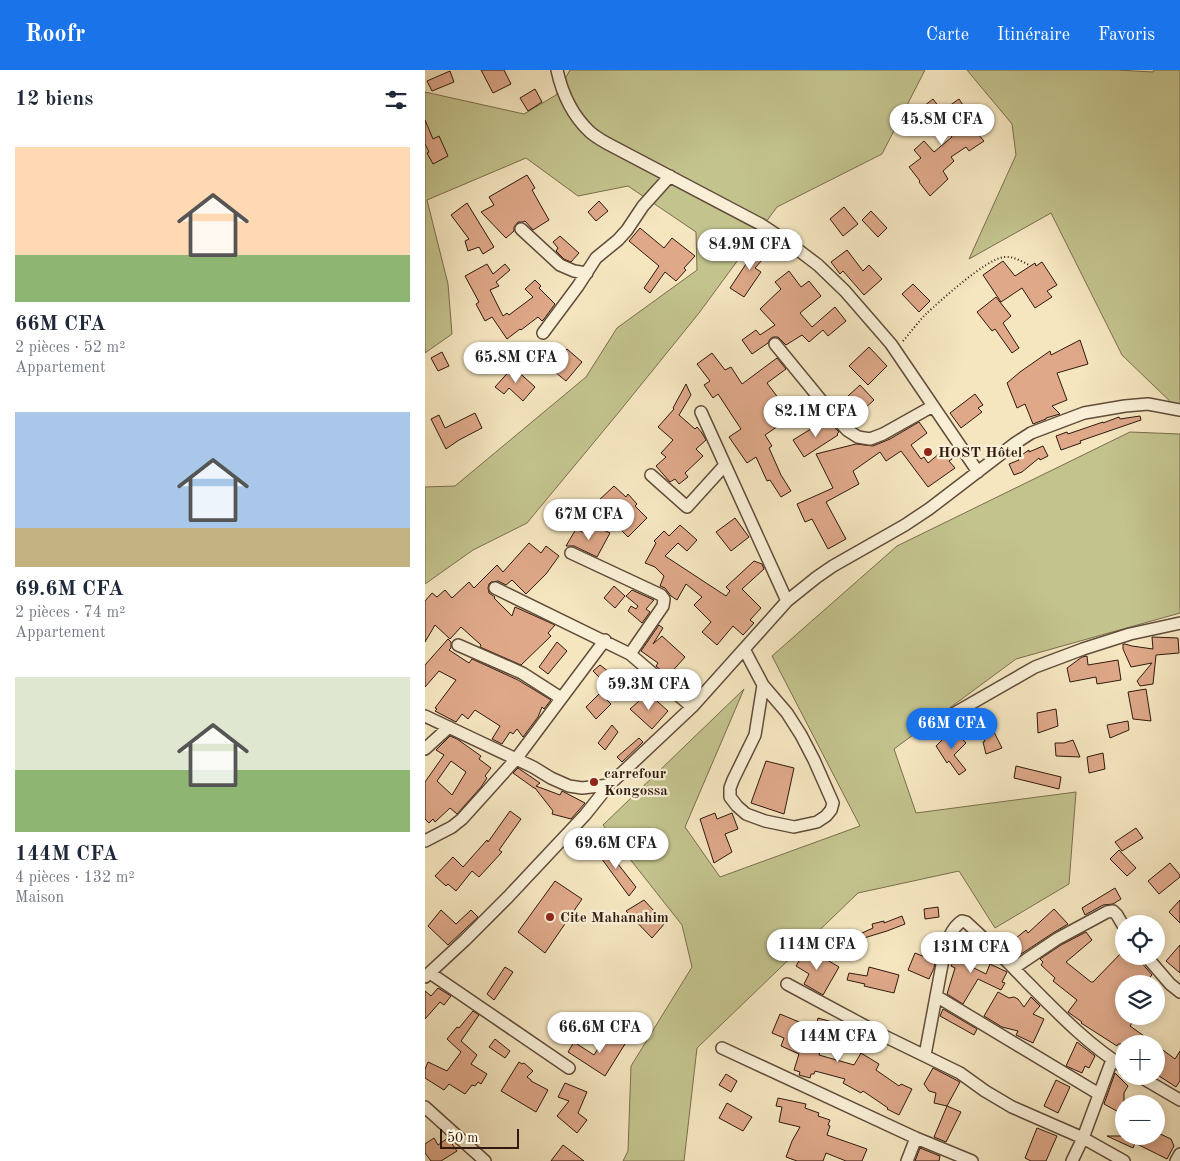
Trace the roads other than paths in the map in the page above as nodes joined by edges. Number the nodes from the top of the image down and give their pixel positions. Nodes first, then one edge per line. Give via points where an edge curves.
1 (557, 70) edge
2 (670, 176) junction
3 (521, 229) dead end
4 (587, 273) junction
5 (543, 333) dead end
6 (775, 344) dead end
7 (933, 406) junction
8 (1180, 410) edge
9 (701, 412) dead end
10 (725, 465) junction
11 (978, 472) junction
12 (651, 475) dead end
13 (571, 553) dead end
14 (495, 588) dead end
15 (787, 601) junction
16 (1180, 623) edge
17 (605, 640) junction
18 (457, 645) dead end
19 (744, 649) junction
20 (630, 654) junction
21 (763, 685) junction
22 (561, 698) junction
23 (691, 707) junction
24 (425, 716) edge
25 (939, 722) dead end
26 (449, 727) junction
27 (425, 749) edge
28 (516, 759) junction
29 (609, 785) junction
30 (425, 841) edge
31 (1117, 915) edge
32 (1154, 965) edge
33 (1014, 968) junction
34 (427, 975) edge
35 (787, 984) dead end
36 (1180, 992) edge
37 (936, 996) junction
38 (722, 1048) dead end
39 (925, 1055) junction
40 (1112, 1060) junction
41 (1115, 1062) edge
42 (569, 1068) dead end
43 (1154, 1085) edge
44 (1099, 1094) junction
45 (1180, 1100) edge
46 (425, 1107) edge
47 (916, 1138) junction
48 (1083, 1138) junction
49 (1180, 1154) edge
50 (485, 1161) edge
51 (907, 1161) edge
52 (972, 1161) edge
53 (1072, 1161) edge
54 (1124, 1161) edge
55 (1176, 1161) edge

1 - 2 street via 568,102 591,133
2 - 4 street via 618,240 596,258
2 - 7 street via 762,225 818,264 895,350
3 - 4 street via 560,265
4 - 5 street
6 - 7 street via 834,416 858,437 870,439 883,434
7 - 11 street
8 - 11 street via 1149,404 1084,413 1031,433
9 - 10 street
10 - 12 street via 687,507
10 - 15 street
11 - 15 street via 929,510 833,566
13 - 20 street via 664,599 663,606
14 - 17 street
15 - 19 street
16 - 25 street via 1130,634 1035,668
17 - 20 street
17 - 22 street
18 - 22 street via 522,673
19 - 21 street
19 - 23 street
20 - 23 street
21 - 21 street via 755,735 733,780 730,797 746,814 765,821 794,827 817,822 831,810 833,802 801,735 787,712
22 - 28 street
23 - 29 street
24 - 26 street
26 - 27 street
26 - 28 street
28 - 29 street via 569,786
28 - 30 street via 462,819
29 - 34 street via 507,897
31 - 33 street via 1113,911 1107,912 1057,939
32 - 36 street
33 - 37 street via 962,921 948,939
33 - 40 street via 1061,1016
34 - 42 street
35 - 39 street
37 - 39 street
37 - 44 street
38 - 47 street
39 - 48 street via 960,1073 1012,1107
40 - 41 street
40 - 44 street
43 - 45 street
44 - 48 street
46 - 50 street
47 - 51 street
47 - 52 street
48 - 53 street
48 - 54 street
49 - 55 street

